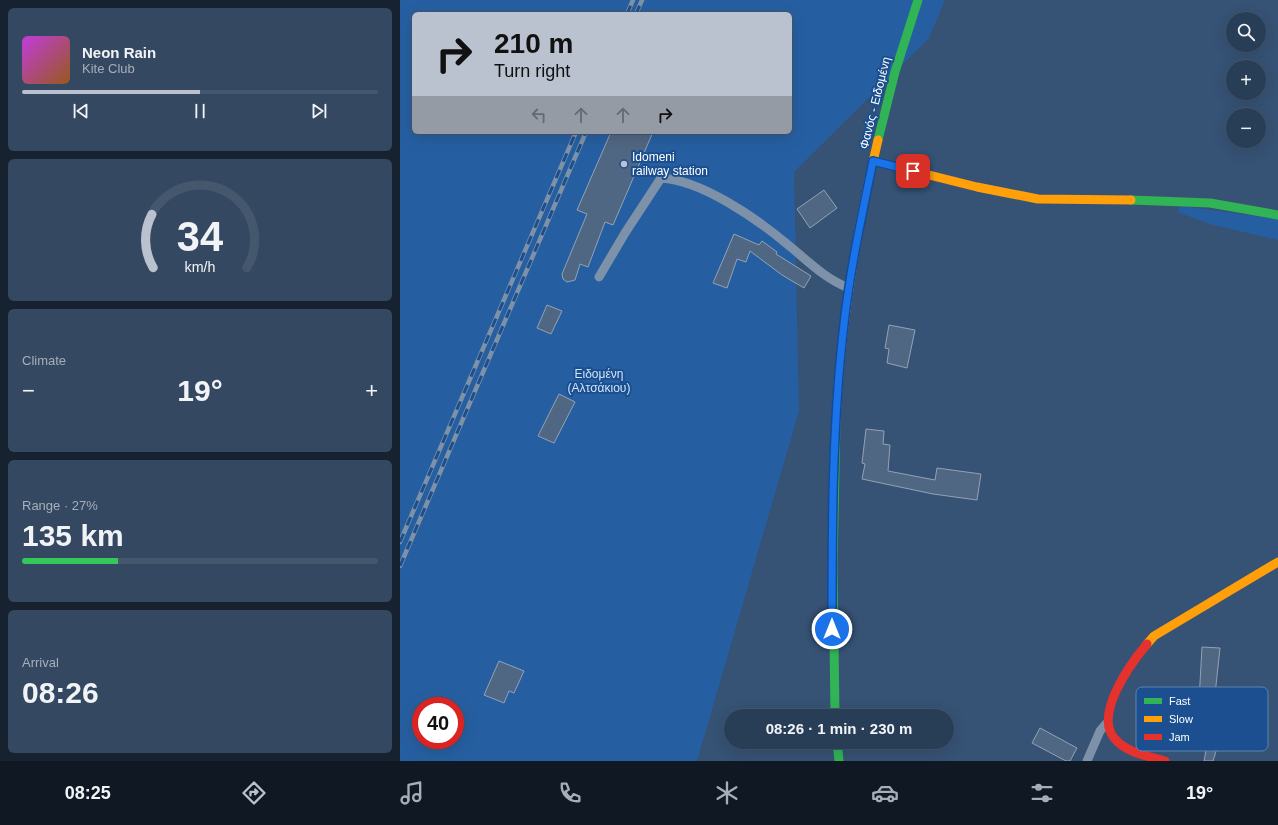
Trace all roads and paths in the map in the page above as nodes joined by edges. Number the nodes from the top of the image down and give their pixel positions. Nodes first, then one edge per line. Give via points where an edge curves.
1 (918, 0) edge
2 (873, 161) junction
3 (1278, 215) edge
4 (599, 277) dead end
5 (849, 288) junction
6 (1278, 562) edge
7 (836, 709) edge
8 (1108, 722) junction
9 (838, 749) edge
10 (839, 761) edge
11 (1087, 761) edge
12 (1165, 761) edge

1 - 2 street, Φανός - Ειδομένη via 892,80
2 - 3 street via 1038,200 1181,201 1210,203
2 - 5 street, Φανός - Ειδομένη
4 - 5 lane via 661,178 672,179 715,196 754,219 829,278
5 - 7 street, Φανός - Ειδομένη via 835,441 832,644
6 - 8 street via 1154,636 1144,646 1121,682 1112,703
8 - 11 lane via 1100,731
8 - 12 street via 1108,730 1116,741 1142,754
9 - 10 street

